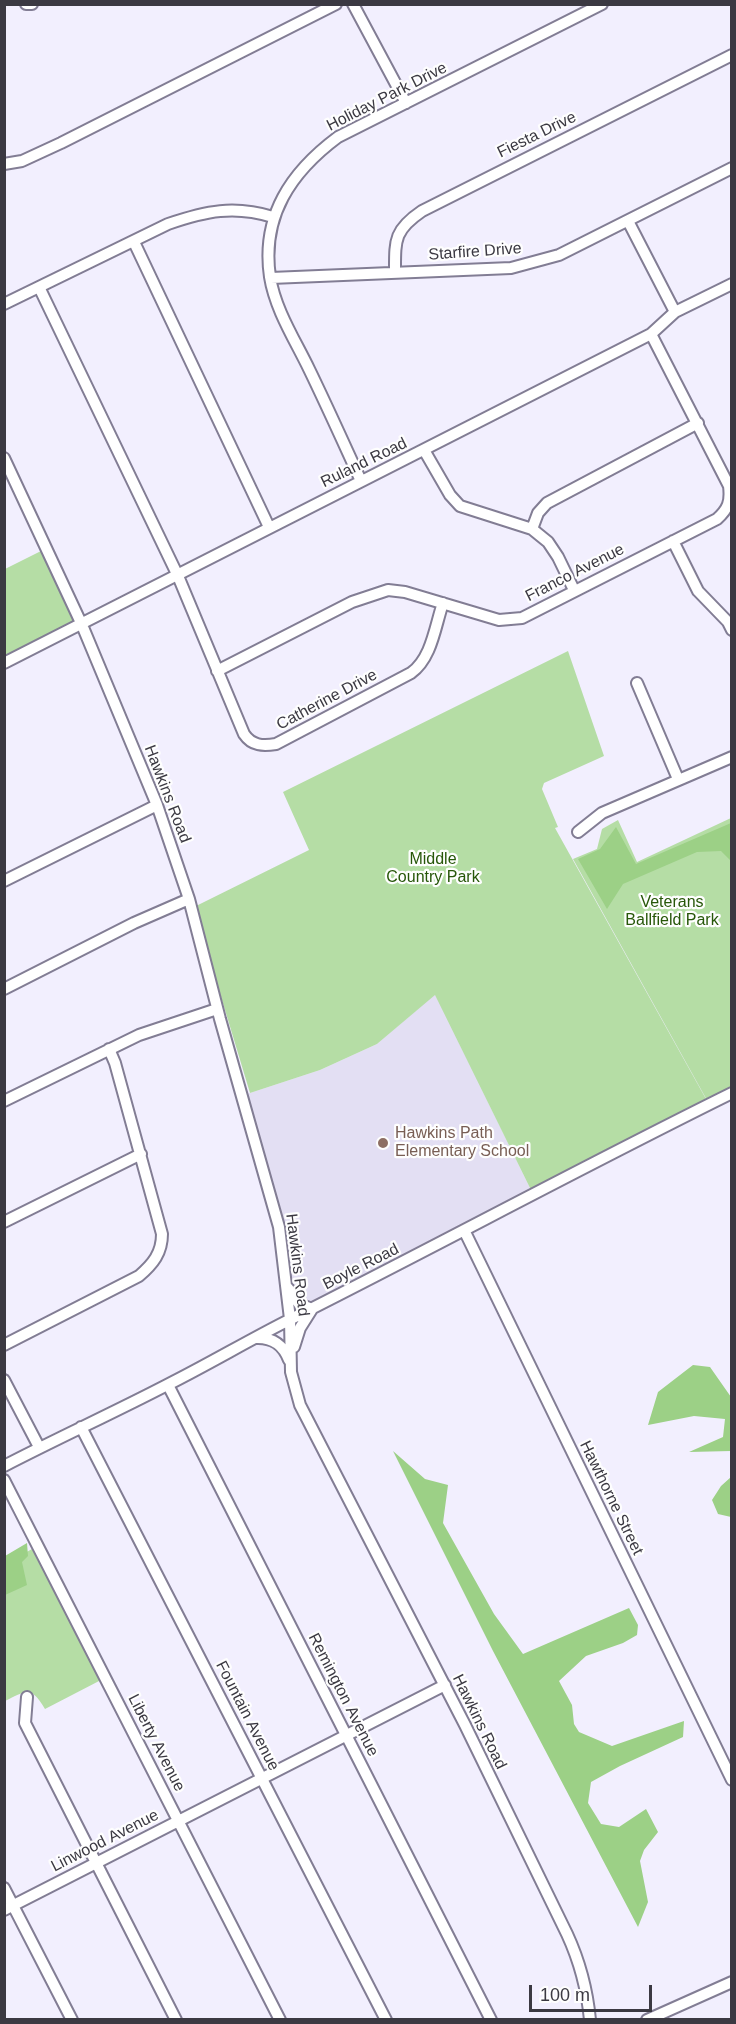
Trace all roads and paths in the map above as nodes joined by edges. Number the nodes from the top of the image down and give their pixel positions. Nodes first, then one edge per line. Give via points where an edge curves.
1 (26, 4) edge
2 (32, 4) edge
3 (336, 4) edge
4 (353, 4) edge
5 (602, 4) edge
6 (732, 55) edge
7 (406, 103) junction
8 (4, 164) edge
9 (732, 168) edge
10 (273, 217) junction
11 (628, 221) junction
12 (134, 242) junction
13 (395, 272) junction
14 (270, 278) junction
15 (732, 284) edge
16 (39, 287) junction
17 (4, 304) edge
18 (675, 312) junction
19 (651, 334) junction
20 (698, 423) junction
21 (424, 450) junction
22 (4, 458) edge
23 (361, 481) junction
24 (269, 528) junction
25 (532, 529) junction
26 (673, 541) junction
27 (178, 576) junction
28 (574, 590) junction
29 (443, 603) junction
30 (730, 624) edge
31 (82, 625) junction
32 (5, 661) edge
33 (217, 671) junction
34 (637, 683) dead end
35 (732, 757) edge
36 (678, 779) junction
37 (157, 805) junction
38 (578, 832) dead end
39 (4, 881) edge
40 (189, 899) junction
41 (4, 989) edge
42 (217, 1009) junction
43 (109, 1049) junction
44 (732, 1094) edge
45 (4, 1101) edge
46 (141, 1154) junction
47 (4, 1222) edge
48 (464, 1230) junction
49 (286, 1284) junction
50 (312, 1309) junction
51 (290, 1319) junction
52 (255, 1338) junction
53 (4, 1345) edge
54 (290, 1361) junction
55 (4, 1380) edge
56 (168, 1385) junction
57 (81, 1427) junction
58 (39, 1447) junction
59 (4, 1466) edge
60 (4, 1480) edge
61 (444, 1685) junction
62 (27, 1697) dead end
63 (347, 1735) junction
64 (262, 1778) junction
65 (732, 1780) edge
66 (178, 1820) junction
67 (96, 1862) junction
68 (4, 1888) edge
69 (9, 1907) edge
70 (732, 1982) edge
71 (591, 2017) edge
72 (72, 2019) edge
73 (176, 2019) edge
74 (280, 2019) edge
75 (386, 2019) edge
76 (491, 2019) edge
77 (647, 2019) edge

1 - 2 street
3 - 8 street via 62,143 22,161
4 - 7 street
5 - 7 street, Holiday Park Drive
6 - 13 street, Fiesta Drive via 422,211 406,222 398,234
7 - 10 street, Holiday Park Drive via 338,137 321,150 292,182
9 - 11 street, Starfire Drive
10 - 12 street via 251,210 207,213 168,224
10 - 14 street, Holiday Park Drive
11 - 13 street, Starfire Drive via 559,255 511,268
11 - 18 street
12 - 16 street
12 - 24 street
13 - 14 street, Starfire Drive
14 - 23 street, Holiday Park Drive via 281,311
15 - 18 street, Ruland Road
16 - 17 street
16 - 27 street, Catherine Drive
18 - 19 street, Ruland Road
19 - 20 street, Franco Avenue
19 - 21 street, Ruland Road
20 - 25 street via 547,503
20 - 26 street, Franco Avenue via 729,486 728,509 717,519
21 - 23 street, Ruland Road
21 - 25 street via 460,507
22 - 31 street, Hawkins Road
23 - 24 street, Ruland Road
24 - 27 street, Ruland Road
25 - 28 street via 548,542
26 - 28 street, Franco Avenue
26 - 30 street via 698,591
27 - 31 street, Ruland Road
27 - 33 street, Catherine Drive
28 - 29 street, Franco Avenue via 511,620
29 - 33 street, Franco Avenue via 405,591 388,590 364,596
29 - 33 street, Catherine Drive via 420,666 276,744 264,746 244,734
31 - 32 street, Ruland Road
31 - 37 street, Hawkins Road
34 - 36 street
35 - 36 street
36 - 38 street via 602,813
37 - 39 street
37 - 40 street, Hawkins Road
40 - 41 street
40 - 42 street, Hawkins Road
42 - 43 street
42 - 49 street, Hawkins Road via 279,1227
43 - 45 street
43 - 46 street
44 - 48 street, Boyle Road
46 - 47 street
46 - 53 street via 162,1234 155,1261 138,1276
48 - 50 street, Boyle Road
48 - 65 street, Hawthorne Street
49 - 50 street via 298,1304
49 - 51 street, Hawkins Road
50 - 51 street, Boyle Road
50 - 54 street via 300,1328
51 - 52 street, Boyle Road
51 - 54 street, Hawkins Road
52 - 54 street via 280,1345
52 - 56 street, Boyle Road
54 - 61 street, Hawkins Road via 300,1405
55 - 58 street
56 - 57 street, Boyle Road
56 - 63 street, Remington Avenue
57 - 58 street, Boyle Road
57 - 64 street, Fountain Avenue
58 - 59 street, Boyle Road
60 - 66 street, Liberty Avenue
61 - 63 street, Linwood Avenue
61 - 71 street, Hawkins Road via 580,1960
62 - 67 street via 25,1723
63 - 64 street, Linwood Avenue
63 - 76 street, Remington Avenue
64 - 66 street, Linwood Avenue
64 - 75 street, Fountain Avenue
66 - 67 street, Linwood Avenue
66 - 74 street, Liberty Avenue
67 - 69 street, Linwood Avenue
67 - 73 street
68 - 69 street
69 - 72 street
70 - 77 street

